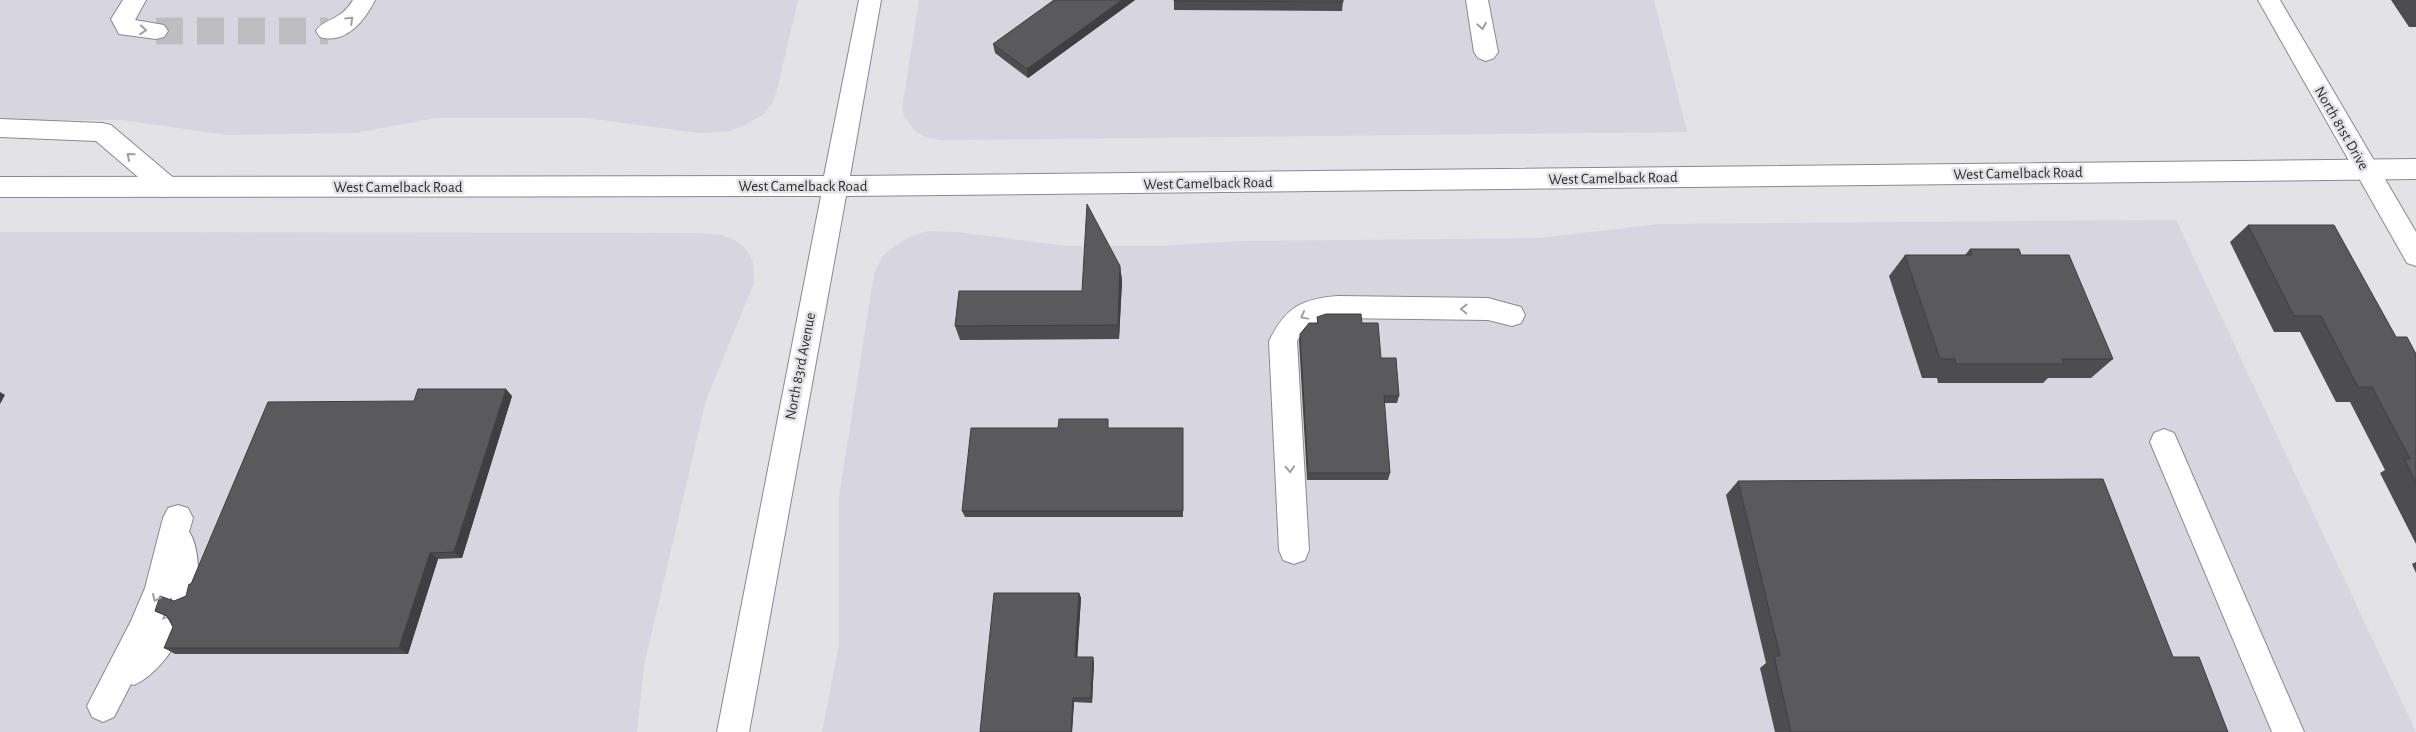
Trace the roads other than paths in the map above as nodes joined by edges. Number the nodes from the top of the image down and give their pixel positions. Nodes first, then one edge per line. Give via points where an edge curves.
1 (135, 0) edge
2 (364, 0) edge
3 (870, 0) edge
4 (1477, 0) edge
5 (2269, 0) edge
6 (156, 31) tunnel mouth
7 (328, 31) tunnel mouth
8 (1486, 52) dead end
9 (0, 128) edge
10 (2416, 169) edge
11 (2366, 170) junction
12 (0, 187) edge
13 (168, 187) junction
14 (834, 187) junction
15 (2416, 255) edge
16 (1512, 315) dead end
17 (2164, 442) dead end
18 (1294, 550) dead end
19 (184, 591) dead end
20 (166, 633) dead end
21 (733, 732) edge
22 (2288, 732) edge

1 -> 6 main road via 123,19 126,28
7 -> 2 main road via 346,25
3 - 14 main road, North 83rd Avenue
4 -> 8 main road
5 - 11 main road, North 81st Drive
13 -> 9 main road via 102,132
10 - 11 main road, West Camelback Road
11 - 14 main road, West Camelback Road
11 - 15 main road, North 81st Drive
12 - 13 main road, West Camelback Road
13 - 14 main road, West Camelback Road
14 - 21 main road, North 83rd Avenue
16 -> 18 main road via 1488,309 1338,307 1320,308 1291,324 1284,341
17 - 22 main road
19 -> 20 main road via 178,518 160,588 103,706

